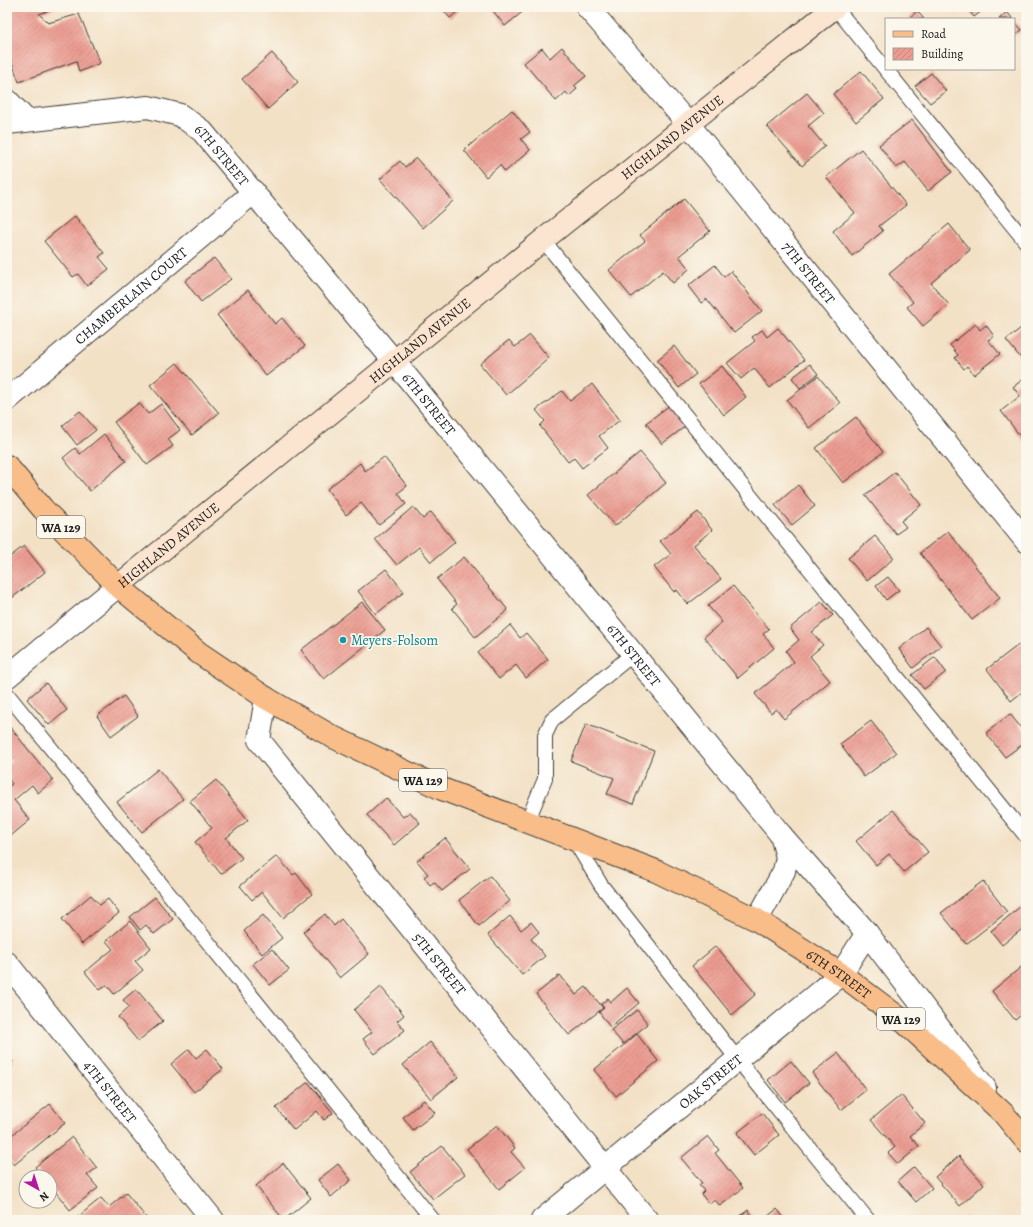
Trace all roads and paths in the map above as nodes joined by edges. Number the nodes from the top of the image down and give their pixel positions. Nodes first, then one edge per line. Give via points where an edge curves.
1 (587, 7) edge
2 (835, 7) edge
3 (885, 69) edge
4 (886, 70) edge
5 (7, 100) edge
6 (16, 122) edge
7 (689, 125) junction
8 (254, 192) junction
9 (543, 240) junction
10 (1026, 242) edge
11 (394, 361) junction
12 (7, 400) edge
13 (7, 466) edge
14 (1026, 541) edge
15 (118, 586) junction
16 (633, 654) junction
17 (7, 677) edge
18 (7, 694) edge
19 (266, 698) junction
20 (527, 822) junction
21 (781, 835) junction
22 (1026, 836) edge
23 (574, 840) junction
24 (757, 920) junction
25 (866, 933) junction
26 (7, 963) edge
27 (841, 974) junction
28 (738, 1060) junction
29 (1003, 1113) junction
30 (1026, 1141) edge
31 (606, 1169) junction
32 (213, 1220) edge
33 (433, 1220) edge
34 (542, 1220) edge
35 (647, 1220) edge
36 (868, 1220) edge

1 - 7 street, 7TH STREET
2 - 3 lane
2 - 7 main road, HIGHLAND AVENUE
4 - 10 lane
5 - 6 street
6 - 8 street, 6TH STREET via 148,108 180,115 202,131
7 - 9 main road, HIGHLAND AVENUE
7 - 14 street, 7TH STREET
8 - 11 street, 6TH STREET
8 - 12 street, CHAMBERLAIN COURT
9 - 11 main road, HIGHLAND AVENUE
9 - 22 lane
11 - 15 main road, HIGHLAND AVENUE
11 - 16 street, 6TH STREET
13 - 15 main road, WA 129 via 43,509
15 - 17 street, HIGHLAND AVENUE
15 - 19 main road, WA 129 via 199,653
16 - 20 lane via 552,720 545,735 545,779
16 - 21 street, 6TH STREET
18 - 33 lane
19 - 20 main road, WA 129 via 333,737 442,789
19 - 31 street, 5TH STREET via 259,740
20 - 23 main road, WA 129
21 - 24 street, 6TH STREET via 786,857 784,871
21 - 25 street, 6TH STREET
23 - 24 main road, WA 129 via 656,871
23 - 28 lane via 601,886
24 - 27 main road, 6TH STREET / WA 129
25 - 27 street, OAK STREET via 860,947
25 - 29 street, 6TH STREET
26 - 32 street, 4TH STREET
27 - 28 street, OAK STREET
27 - 29 main road, 6TH STREET / WA 129 via 902,1020
28 - 31 street, OAK STREET
28 - 36 lane
29 - 30 main road, 6TH STREET / WA 129
31 - 34 street, OAK STREET
31 - 35 street, 5TH STREET

